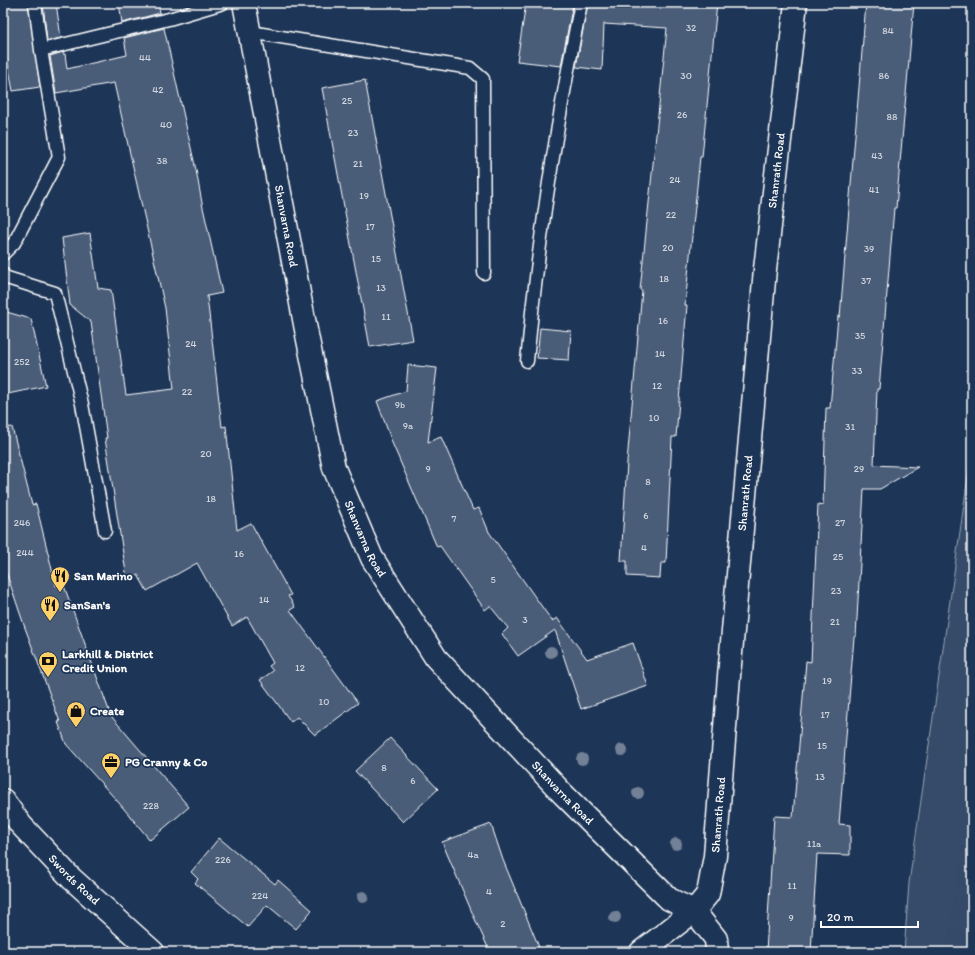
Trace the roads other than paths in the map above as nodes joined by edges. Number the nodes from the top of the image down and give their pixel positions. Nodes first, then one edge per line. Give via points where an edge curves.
1 (35, 3) edge
2 (223, 3) edge
3 (244, 3) edge
4 (580, 3) edge
5 (796, 3) edge
6 (250, 32) junction
7 (41, 50) junction
8 (3, 254) edge
9 (484, 273) dead end
10 (3, 274) edge
11 (527, 361) dead end
12 (105, 531) dead end
13 (3, 800) edge
14 (694, 911) junction
15 (153, 952) edge
16 (641, 952) edge
17 (717, 952) edge

1 - 7 lane
2 - 7 lane
3 - 6 street, Shanvarna Road
4 - 11 lane via 563,92 534,289
5 - 14 street, Shanrath Road via 765,268 715,856 708,894
6 - 9 lane via 470,68 483,80
6 - 14 street, Shanvarna Road via 334,468 372,558 436,658 564,794 669,899
7 - 8 lane via 59,157 14,243
10 - 12 lane via 4,277 55,293 82,404
13 - 15 street, Swords Road via 20,826 71,878
14 - 16 street, Shanrath Road
14 - 17 street, Shanvarna Road via 716,939

